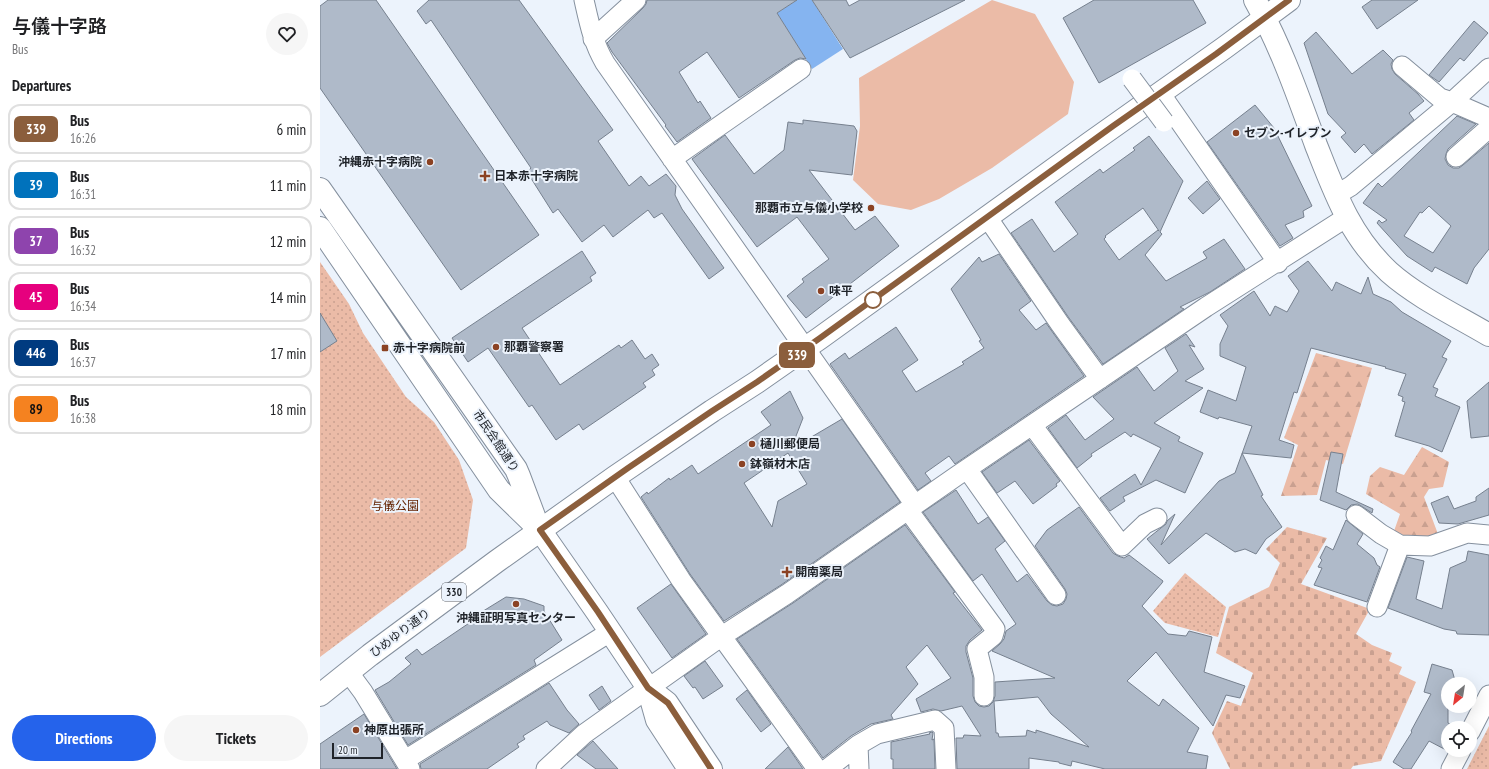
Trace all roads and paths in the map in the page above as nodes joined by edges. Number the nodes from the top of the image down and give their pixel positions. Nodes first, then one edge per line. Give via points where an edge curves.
1 (584, 0) edge
2 (636, 0) edge
3 (1289, 0) edge
4 (1260, 9) edge
5 (593, 39) junction
6 (1402, 66) dead end
7 (1489, 68) edge
8 (801, 70) dead end
9 (1132, 79) dead end
10 (1160, 93) junction
11 (1452, 102) junction
12 (1489, 118) edge
13 (1164, 122) dead end
14 (1489, 128) edge
15 (1456, 157) dead end
16 (672, 159) junction
17 (320, 189) edge
18 (1336, 195) junction
19 (987, 217) junction
20 (1347, 217) junction
21 (320, 228) edge
22 (1278, 263) junction
23 (1489, 335) edge
24 (806, 348) junction
25 (1100, 379) junction
26 (1032, 425) junction
27 (967, 469) junction
28 (615, 477) junction
29 (912, 508) junction
30 (1356, 515) dead end
31 (1157, 518) dead end
32 (540, 530) junction
33 (1489, 535) edge
34 (1400, 545) junction
35 (1056, 595) dead end
36 (1377, 607) dead end
37 (610, 632) junction
38 (722, 636) junction
39 (349, 673) junction
40 (648, 688) junction
41 (320, 695) edge
42 (1489, 695) edge
43 (984, 696) dead end
44 (1476, 721) edge
45 (858, 745) junction
46 (1457, 757) edge
47 (408, 764) edge
48 (546, 769) edge
49 (689, 769) edge
50 (711, 769) edge
51 (817, 769) edge
52 (827, 769) edge
53 (859, 769) edge
54 (946, 769) edge
55 (1451, 769) edge

1 - 5 street
2 - 5 street
3 - 4 main road, 330
4 - 10 main road, 330 via 1216,54
4 - 18 main road via 1286,65
5 - 16 street via 604,63
6 - 11 street via 1440,98
7 - 11 street
8 - 16 street
9 - 13 street, bridge
10 - 19 main road, 330
10 - 22 street
11 - 12 street
11 - 18 street
14 - 15 street
16 - 24 street
17 - 32 main road, 市民会館通り via 516,470
18 - 20 main road
19 - 24 main road, 330
19 - 25 street
20 - 22 street
20 - 23 main road via 1371,253 1396,277 1413,290
21 - 32 main road, 市民会館通り via 499,490
22 - 25 street via 1206,307
24 - 28 main road, 330
24 - 29 street
25 - 26 street
26 - 27 street
26 - 31 street via 1122,546 1145,524
27 - 29 street
27 - 35 street
28 - 32 main road, 330
28 - 38 street via 681,580
29 - 38 street
29 - 43 street via 994,629 993,636 977,649 984,677
30 - 34 street
32 - 37 main road
32 - 39 main road, ひめゆり通り / 330
33 - 34 street via 1467,533 1430,546
34 - 36 street
37 - 40 main road
37 - 47 street
38 - 40 street
38 - 51 street
39 - 41 main road, ひめゆり通り / 330
39 - 47 street via 364,692
40 - 48 street via 584,734
40 - 49 main road via 657,720
40 - 50 main road via 668,703
42 - 44 street
45 - 52 street
45 - 53 street
45 - 54 street via 877,734 935,720 944,728
46 - 55 street

